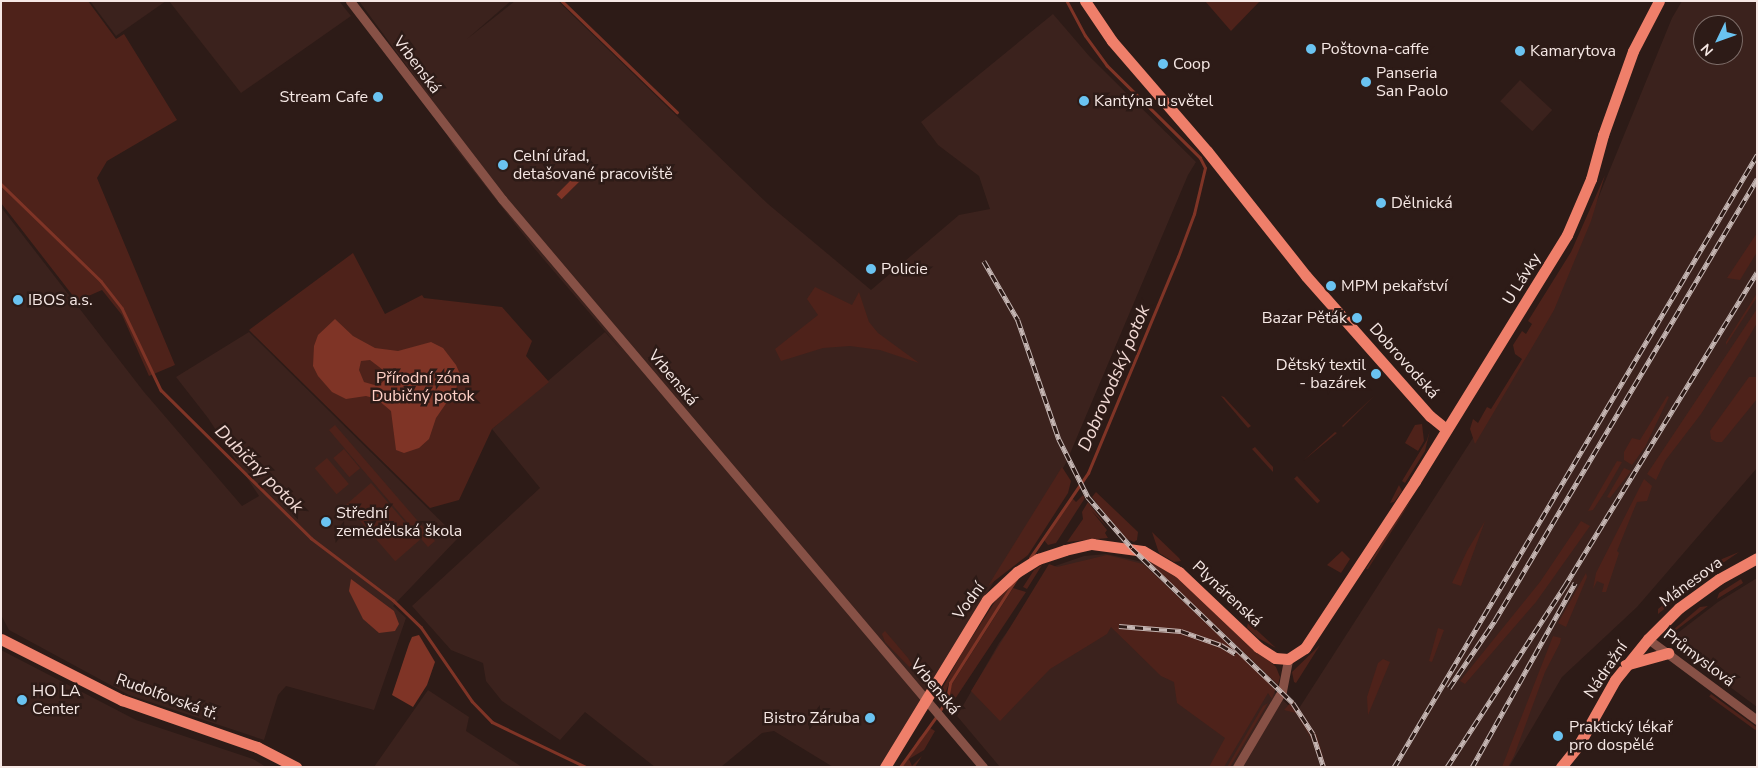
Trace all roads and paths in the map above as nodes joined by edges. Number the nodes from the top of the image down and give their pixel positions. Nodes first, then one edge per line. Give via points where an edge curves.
1 (350, 1) edge
2 (1085, 1) edge
3 (1658, 1) edge
4 (1446, 430) junction
5 (1142, 551) joint
6 (1757, 558) edge
7 (1, 639) edge
8 (1648, 639) junction
9 (1668, 653) junction
10 (1288, 659) junction
11 (1625, 665) junction
12 (926, 700) junction
13 (1757, 720) edge
14 (1578, 746) junction
15 (296, 767) edge
16 (885, 767) edge
17 (983, 767) edge
18 (1237, 767) edge
19 (1561, 767) edge
20 (1571, 767) edge

1 - 12 street, Vrbenská via 502,199
2 - 4 main road, Dobrovodská via 1112,40 1207,151 1306,276
3 - 4 main road, U Lávky via 1633,51 1603,135 1592,179 1567,235
4 - 10 main road via 1313,640
5 - 10 main road, Plynárenská via 1179,572 1258,647 1275,658
5 - 12 main road, Vodní via 1092,544 1047,556 1017,572 988,600
6 - 8 main road, Mánesova via 1719,579 1679,608
7 - 15 main road, Rudolfovská tř. via 122,700 257,747
8 - 9 street, Průmyslová
8 - 11 main road, Nádražní
9 - 11 main road
9 - 13 street, Průmyslová
10 - 18 street via 1282,691
11 - 14 main road, Nádražní
12 - 16 main road, Vodní
12 - 17 street, Vrbenská
14 - 19 main road, Nádražní
14 - 20 main road, Nádražní

